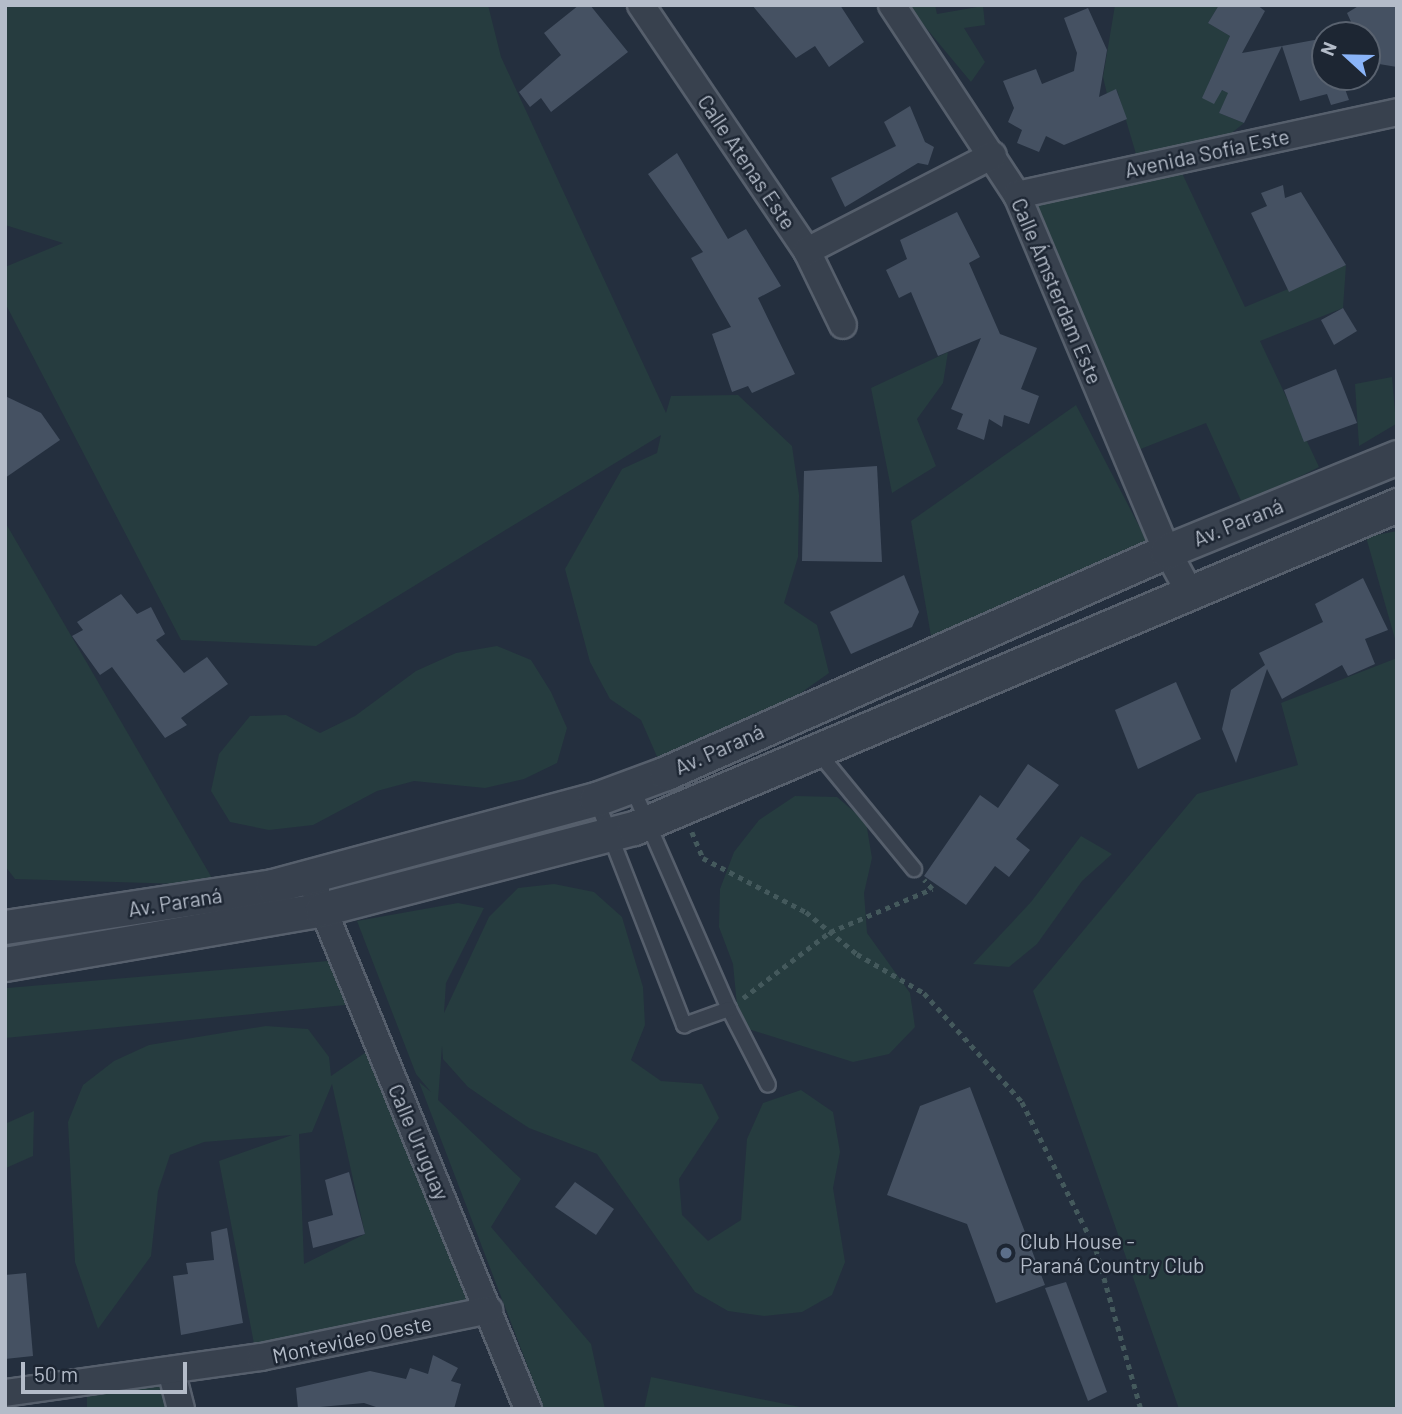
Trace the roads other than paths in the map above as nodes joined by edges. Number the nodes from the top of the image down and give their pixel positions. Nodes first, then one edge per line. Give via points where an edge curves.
1 (641, 5) edge
2 (892, 5) edge
3 (1397, 112) edge
4 (993, 155) junction
5 (1017, 195) junction
6 (807, 251) junction
7 (843, 325) dead end
8 (1397, 457) edge
9 (1397, 505) edge
10 (1167, 551) junction
11 (1190, 593) junction
12 (817, 751) junction
13 (632, 787) junction
14 (596, 799) junction
15 (647, 823) junction
16 (609, 836) junction
17 (914, 869) dead end
18 (309, 876) junction
19 (322, 909) junction
20 (5, 927) edge
21 (5, 964) edge
22 (729, 1009) junction
23 (768, 1085) dead end
24 (489, 1310) junction
25 (171, 1370) junction
26 (5, 1393) edge
27 (181, 1409) edge
28 (528, 1409) edge

1 - 6 street, Calle Atenas Este
2 - 4 street, Calle Ámsterdam Este
3 - 5 street, Avenida Sofía Este
4 - 5 street, Calle Ámsterdam Este
4 - 6 street
5 - 10 street, Calle Ámsterdam Este
6 - 7 street, Calle Atenas Este
8 - 10 street, Av. Paraná
9 - 11 street, Av. Paraná
10 - 11 street, Calle Ámsterdam Este
10 - 13 street, Av. Paraná
11 - 12 street, Av. Paraná
12 - 15 street, Av. Paraná
12 - 17 lane
13 - 14 street, Av. Paraná
13 - 15 lane
14 - 16 lane
14 - 18 street, Av. Paraná
15 - 16 street, Av. Paraná
15 - 22 lane
16 - 19 street, Av. Paraná
16 - 22 lane via 684,1025
18 - 19 street, Calle Uruguay
18 - 20 street, Av. Paraná via 201,899
19 - 21 street, Av. Paraná
19 - 24 street, Calle Uruguay
22 - 23 lane
24 - 25 street, Montevideo Oeste via 261,1357
24 - 28 street, Calle Uruguay
25 - 26 street, Montevideo Oeste
25 - 27 street

